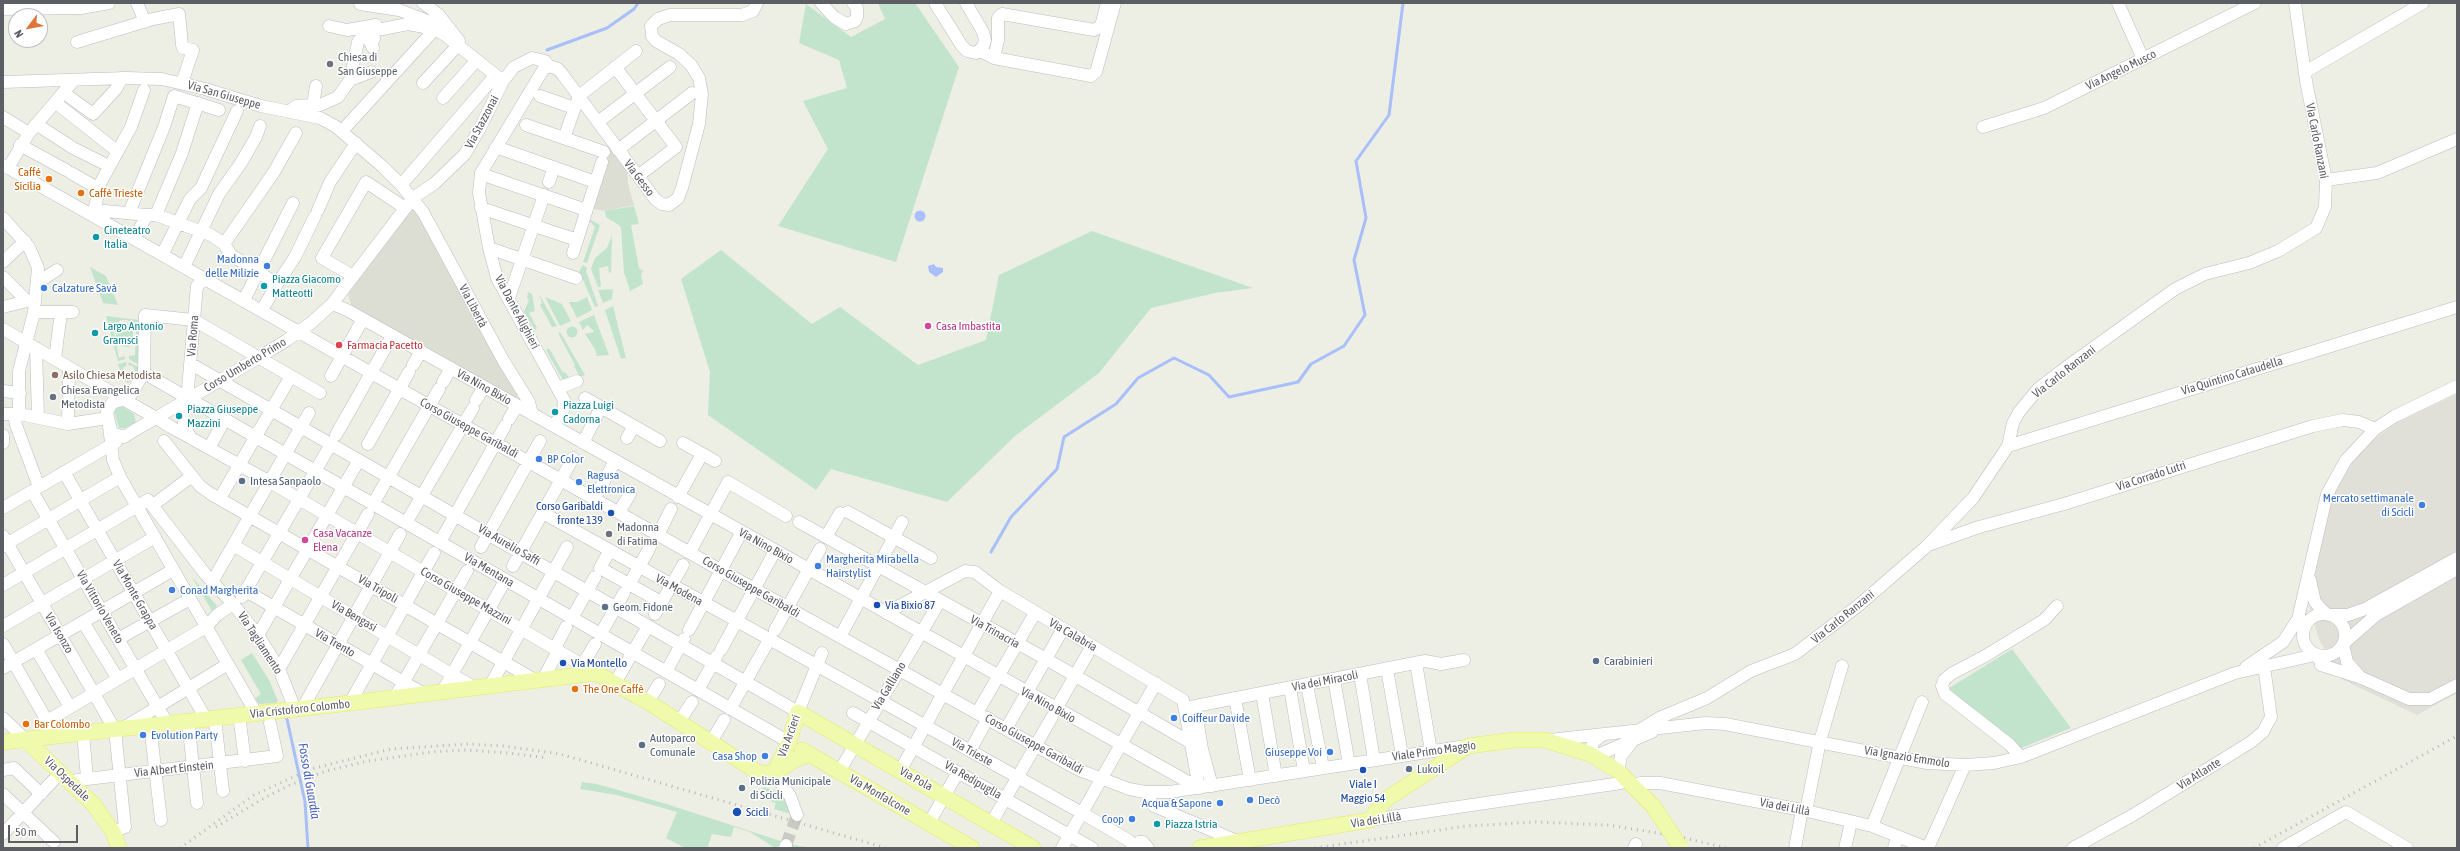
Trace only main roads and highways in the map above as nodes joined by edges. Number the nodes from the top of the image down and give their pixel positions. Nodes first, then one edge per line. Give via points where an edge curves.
1 (596, 673) joint
2 (798, 712) joint
3 (24, 739) junction
4 (3, 742) edge
5 (789, 742) junction
6 (809, 754) junction
7 (774, 773) junction
8 (1370, 820) joint
9 (1017, 844) edge
10 (119, 848) edge
11 (972, 848) edge
12 (1033, 848) edge
13 (1200, 848) edge
14 (1681, 848) edge

1 - 3 main road, Via Cristoforo Colombo
1 - 7 main road, Corso Giuseppe Mazzini via 648,702 760,773
2 - 5 main road, Via Arcieri
2 - 9 main road, Via Pola via 992,822
3 - 4 main road, Via Cristoforo Colombo
3 - 10 main road, Via Ospedale via 94,805 113,832
5 - 6 main road, Via Monfalcone
5 - 7 main road, Via Arcieri
6 - 7 main road
6 - 11 main road, Via Monfalcone
8 - 13 main road, Via dei Lillà
8 - 14 main road, Viale Primo Maggio, bridge via 1386,800 1468,746 1514,740 1545,740 1590,754 1619,777 1653,806
9 - 12 main road, Via Pola

